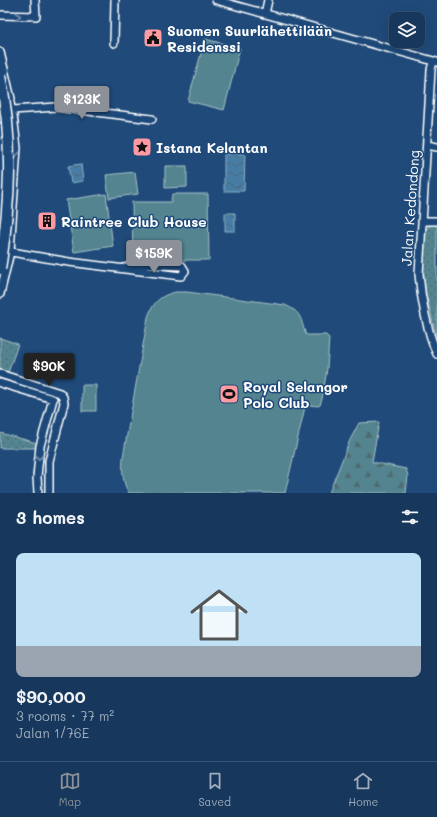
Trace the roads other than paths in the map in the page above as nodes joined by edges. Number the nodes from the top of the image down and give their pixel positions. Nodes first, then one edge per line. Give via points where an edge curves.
1 (35, 0) edge
2 (115, 0) edge
3 (216, 0) edge
4 (268, 0) edge
5 (265, 14) junction
6 (0, 15) edge
7 (114, 43) dead end
8 (0, 52) edge
9 (435, 62) edge
10 (0, 65) edge
11 (0, 76) edge
12 (0, 106) edge
13 (13, 113) junction
14 (152, 119) dead end
15 (0, 127) edge
16 (427, 145) junction
17 (437, 147) edge
18 (0, 201) edge
19 (422, 221) junction
20 (437, 221) edge
21 (0, 230) edge
22 (0, 250) edge
23 (10, 252) junction
24 (124, 268) junction
25 (0, 269) edge
26 (0, 294) edge
27 (437, 354) edge
28 (0, 374) edge
29 (0, 383) edge
30 (38, 493) edge
31 (49, 493) edge

6 -> 1 street via 36,16
2 - 7 street
3 - 5 street
4 - 5 street
5 - 9 street
8 - 13 street
9 - 16 street, Jalan Kedondong via 431,70
10 - 13 street
11 - 25 highway, bridge via 8,126 9,182
12 - 21 highway via 4,188
13 - 14 street via 56,107
13 -> 23 street via 17,148
15 - 18 street
16 - 17 street
16 - 19 street, Jalan Kedondong
19 - 20 street
19 - 27 street, Jalan Kedondong via 420,288
22 - 23 street
23 - 24 street
23 - 26 street
24 - 24 street via 136,264 182,266 185,271 181,276
28 - 31 street via 60,393 63,398 64,403 49,462
29 -> 30 street via 53,398 40,446

